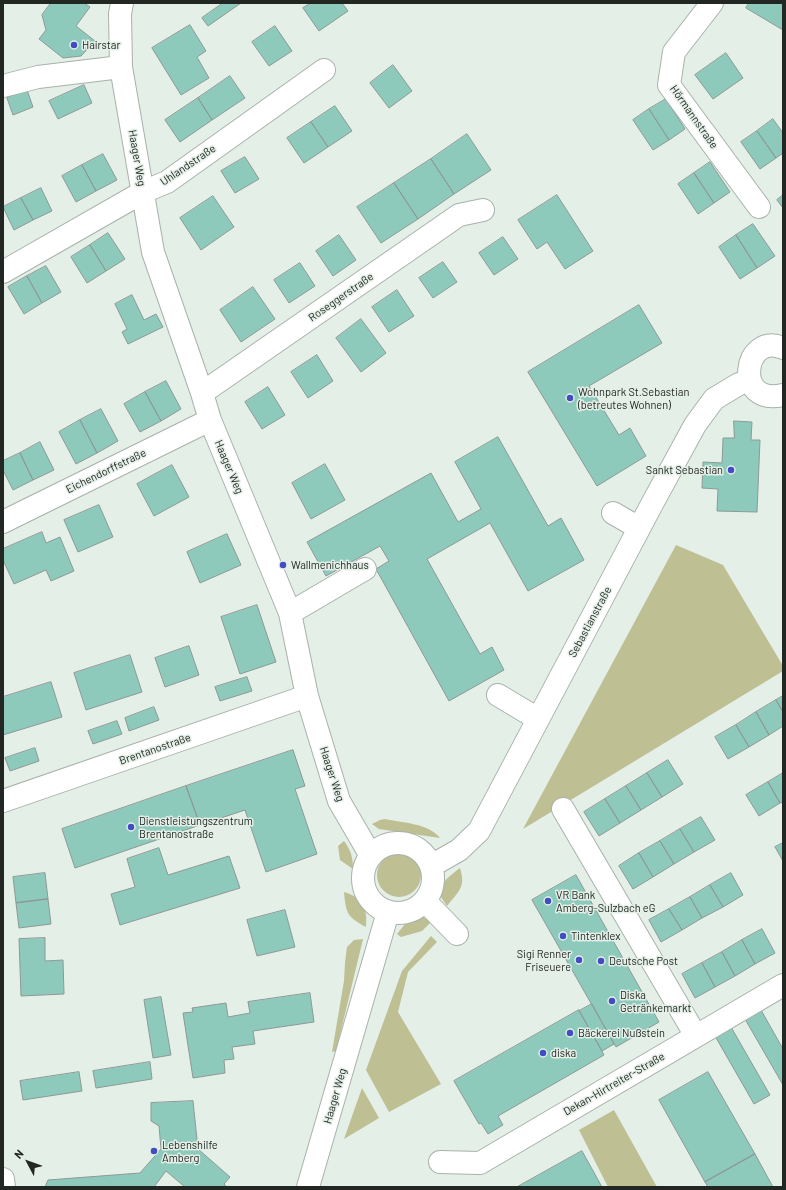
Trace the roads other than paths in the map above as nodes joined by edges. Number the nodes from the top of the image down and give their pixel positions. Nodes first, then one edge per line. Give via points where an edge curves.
1 (122, 3) edge
2 (712, 3) edge
3 (121, 67) junction
4 (324, 70) dead end
5 (3, 86) edge
6 (143, 192) junction
7 (759, 208) dead end
8 (483, 210) dead end
9 (3, 272) edge
10 (783, 348) edge
11 (750, 380) junction
12 (202, 393) junction
13 (783, 395) edge
14 (210, 420) junction
15 (613, 513) dead end
16 (3, 522) edge
17 (639, 528) junction
18 (364, 569) dead end
19 (290, 613) junction
20 (498, 695) dead end
21 (307, 696) junction
22 (538, 719) junction
23 (3, 801) edge
24 (563, 809) dead end
25 (371, 856) junction
26 (432, 866) junction
27 (425, 901) junction
28 (388, 912) junction
29 (457, 934) dead end
30 (783, 985) edge
31 (696, 1036) junction
32 (440, 1162) dead end
33 (3, 1179) edge
34 (4, 1187) edge
35 (308, 1187) edge

1 - 3 street, Haager Weg
2 - 7 street, Hörmannstraße via 674,52 669,85
3 - 5 street via 38,77
3 - 6 street, Haager Weg
4 - 6 street, Uhlandstraße via 167,182
6 - 9 street, Uhlandstraße
6 - 12 street, Haager Weg via 153,252
8 - 12 street, Roseggerstraße via 458,216
10 - 11 street via 771,346 757,352 749,365
11 - 13 street via 760,393
11 - 17 street, Sebastianstraße via 714,399 695,425
12 - 14 street, Haager Weg
14 - 16 street, Eichendorffstraße
14 - 19 street, Haager Weg
15 - 17 street
17 - 22 street, Sebastianstraße
18 - 19 street
19 - 21 street, Haager Weg
20 - 22 street
21 - 23 street, Brentanostraße
21 - 25 street, Haager Weg via 339,801
22 - 26 street, Sebastianstraße via 479,831 459,850
24 - 31 street
25 - 26 street via 380,848 404,843 425,855
25 - 28 street via 364,868 363,882 367,895 376,906
26 - 27 street via 432,890
27 - 28 street via 408,912
27 - 29 street
28 - 35 street, Haager Weg
30 - 31 street, Dekan-Hirtreiter-Straße
31 - 32 street, Dekan-Hirtreiter-Straße via 480,1163
33 - 34 street

